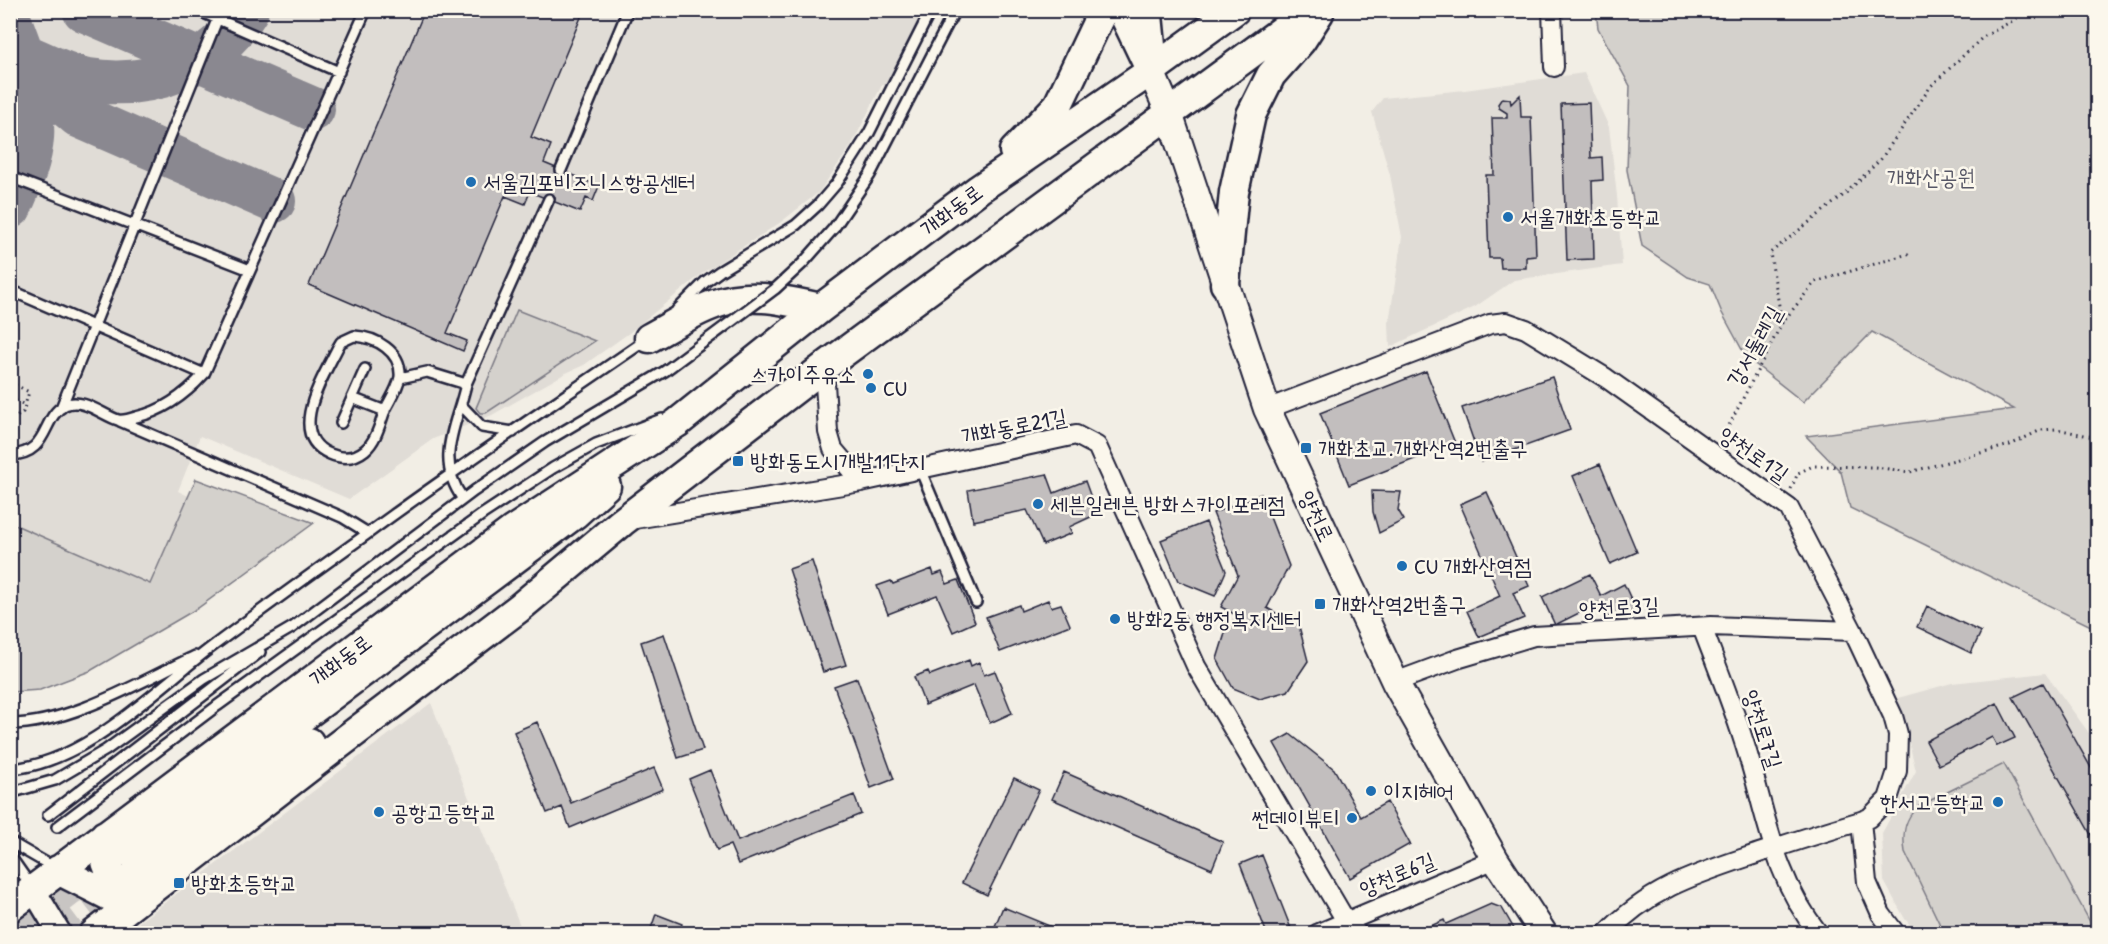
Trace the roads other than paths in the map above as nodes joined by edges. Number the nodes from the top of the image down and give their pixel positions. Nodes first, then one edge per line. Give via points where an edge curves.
1 (196, 10) edge
2 (366, 10) edge
3 (628, 10) edge
4 (931, 10) edge
5 (955, 10) edge
6 (1103, 10) edge
7 (1124, 10) edge
8 (1145, 10) edge
9 (1235, 10) edge
10 (1310, 10) edge
11 (1321, 10) edge
12 (1552, 10) edge
13 (219, 15) edge
14 (1554, 67) dead end
15 (1151, 71) junction
16 (339, 72) junction
17 (1169, 113) junction
18 (561, 170) dead end
19 (10, 177) edge
20 (979, 189) junction
21 (549, 199) dead end
22 (135, 225) junction
23 (250, 270) junction
24 (1225, 284) junction
25 (10, 290) edge
26 (821, 308) junction
27 (94, 326) junction
28 (649, 338) junction
29 (824, 367) junction
30 (365, 369) dead end
31 (204, 374) junction
32 (400, 378) junction
33 (466, 384) junction
34 (352, 398) junction
35 (700, 404) junction
36 (461, 405) junction
37 (61, 408) junction
38 (1267, 410) junction
39 (385, 411) junction
40 (120, 421) junction
41 (341, 423) dead end
42 (513, 432) junction
43 (10, 455) edge
44 (920, 469) junction
45 (450, 474) junction
46 (861, 482) junction
47 (463, 499) junction
48 (622, 522) junction
49 (368, 533) junction
50 (976, 602) dead end
51 (293, 627) junction
52 (1702, 627) junction
53 (1853, 631) junction
54 (208, 650) junction
55 (1395, 682) junction
56 (10, 724) edge
57 (10, 769) edge
58 (10, 793) edge
59 (48, 815) dead end
60 (1861, 821) junction
61 (57, 827) dead end
62 (10, 842) edge
63 (1773, 849) junction
64 (10, 856) edge
65 (1495, 859) junction
66 (58, 870) junction
67 (128, 872) junction
68 (33, 889) junction
69 (10, 907) edge
70 (1352, 927) edge
71 (60, 933) edge
72 (94, 933) edge
73 (1317, 933) edge
74 (1544, 933) edge
75 (1606, 933) edge
76 (1819, 933) edge
77 (1896, 933) edge

1 - 13 lane
2 - 16 lane
3 - 18 lane
4 - 28 lane via 869,133 819,206 705,282
5 - 47 lane, bridge via 870,175 834,228 803,263 775,290 702,345 545,442
6 - 20 main road via 1058,105
7 - 15 main road
8 - 15 highway
9 - 15 main road, 개화동로
10 - 17 main road, 개화동로
11 - 24 main road via 1301,41 1271,75 1251,115 1234,192
12 - 14 street
13 - 16 lane
13 - 22 lane
15 - 17 main road, 양천로
15 - 20 main road, 개화동로
16 - 23 lane
17 - 24 main road, 양천로
17 - 29 main road, 개화동로
19 - 22 lane
20 - 26 main road, 개화동로
21 - 33 lane
22 - 23 lane
22 - 27 lane
23 - 31 lane
24 - 38 main road, 양천로
25 - 27 lane
26 - 28 main road via 756,297 734,299 715,304
26 - 35 main road, 개화동로
27 - 31 lane
27 - 37 lane
28 - 42 lane
29 - 46 street via 828,432 833,449
29 - 48 main road, 개화동로
30 - 34 lane
31 - 40 lane via 190,390 154,413
32 - 33 lane via 427,372
32 - 39 lane
32 - 39 lane via 397,364 386,347 367,337 347,338 314,398 310,434 314,443 328,453 341,458 355,456 370,445
33 - 36 lane
34 - 39 lane
34 - 41 lane
35 - 61 lane via 596,444 492,508
35 - 67 main road, 개화동로 via 575,513
36 - 42 lane via 482,427
36 - 45 lane via 450,436
37 - 40 lane via 79,403
37 - 43 lane via 38,444
38 - 53 street, 양천로1길 via 1490,324 1506,322 1526,329 1606,378 1790,508
38 - 55 main road, 양천로
40 - 49 lane via 342,517
42 - 45 lane
44 - 46 street, 개화동로21길
44 - 50 lane
44 - 70 street, 개화동로21길 via 1076,435 1097,446 1196,666
45 - 47 lane
45 - 49 lane
46 - 48 street, 개화동로21길
47 - 51 lane
48 - 67 main road, 개화동로 via 519,608
49 - 54 lane
51 - 58 lane via 204,679 106,750 55,780
51 - 59 lane
52 - 53 street, 양천로3길
52 - 55 street, 양천로3길 via 1534,636
52 - 63 street, 양천로7길 via 1744,740
53 - 60 street, 양천로1길 via 1898,735 1897,771 1888,799
54 - 56 lane via 80,709 50,719
54 - 57 lane via 88,742 51,759
55 - 65 main road, 양천로
60 - 63 street
60 - 77 street via 1867,882 1881,914
62 - 66 lane
63 - 75 street via 1698,873 1663,889
63 - 76 street, 양천로7길 via 1805,916
64 - 68 lane
65 - 70 street, 양천로6길
65 - 74 main road, 양천로
66 - 67 main road
66 - 67 main road, 개화동로
66 - 68 main road, 개화동로
67 - 72 main road, 개화동로
68 - 69 main road, 개화동로
68 - 71 street
70 - 73 street, 양천로6길

